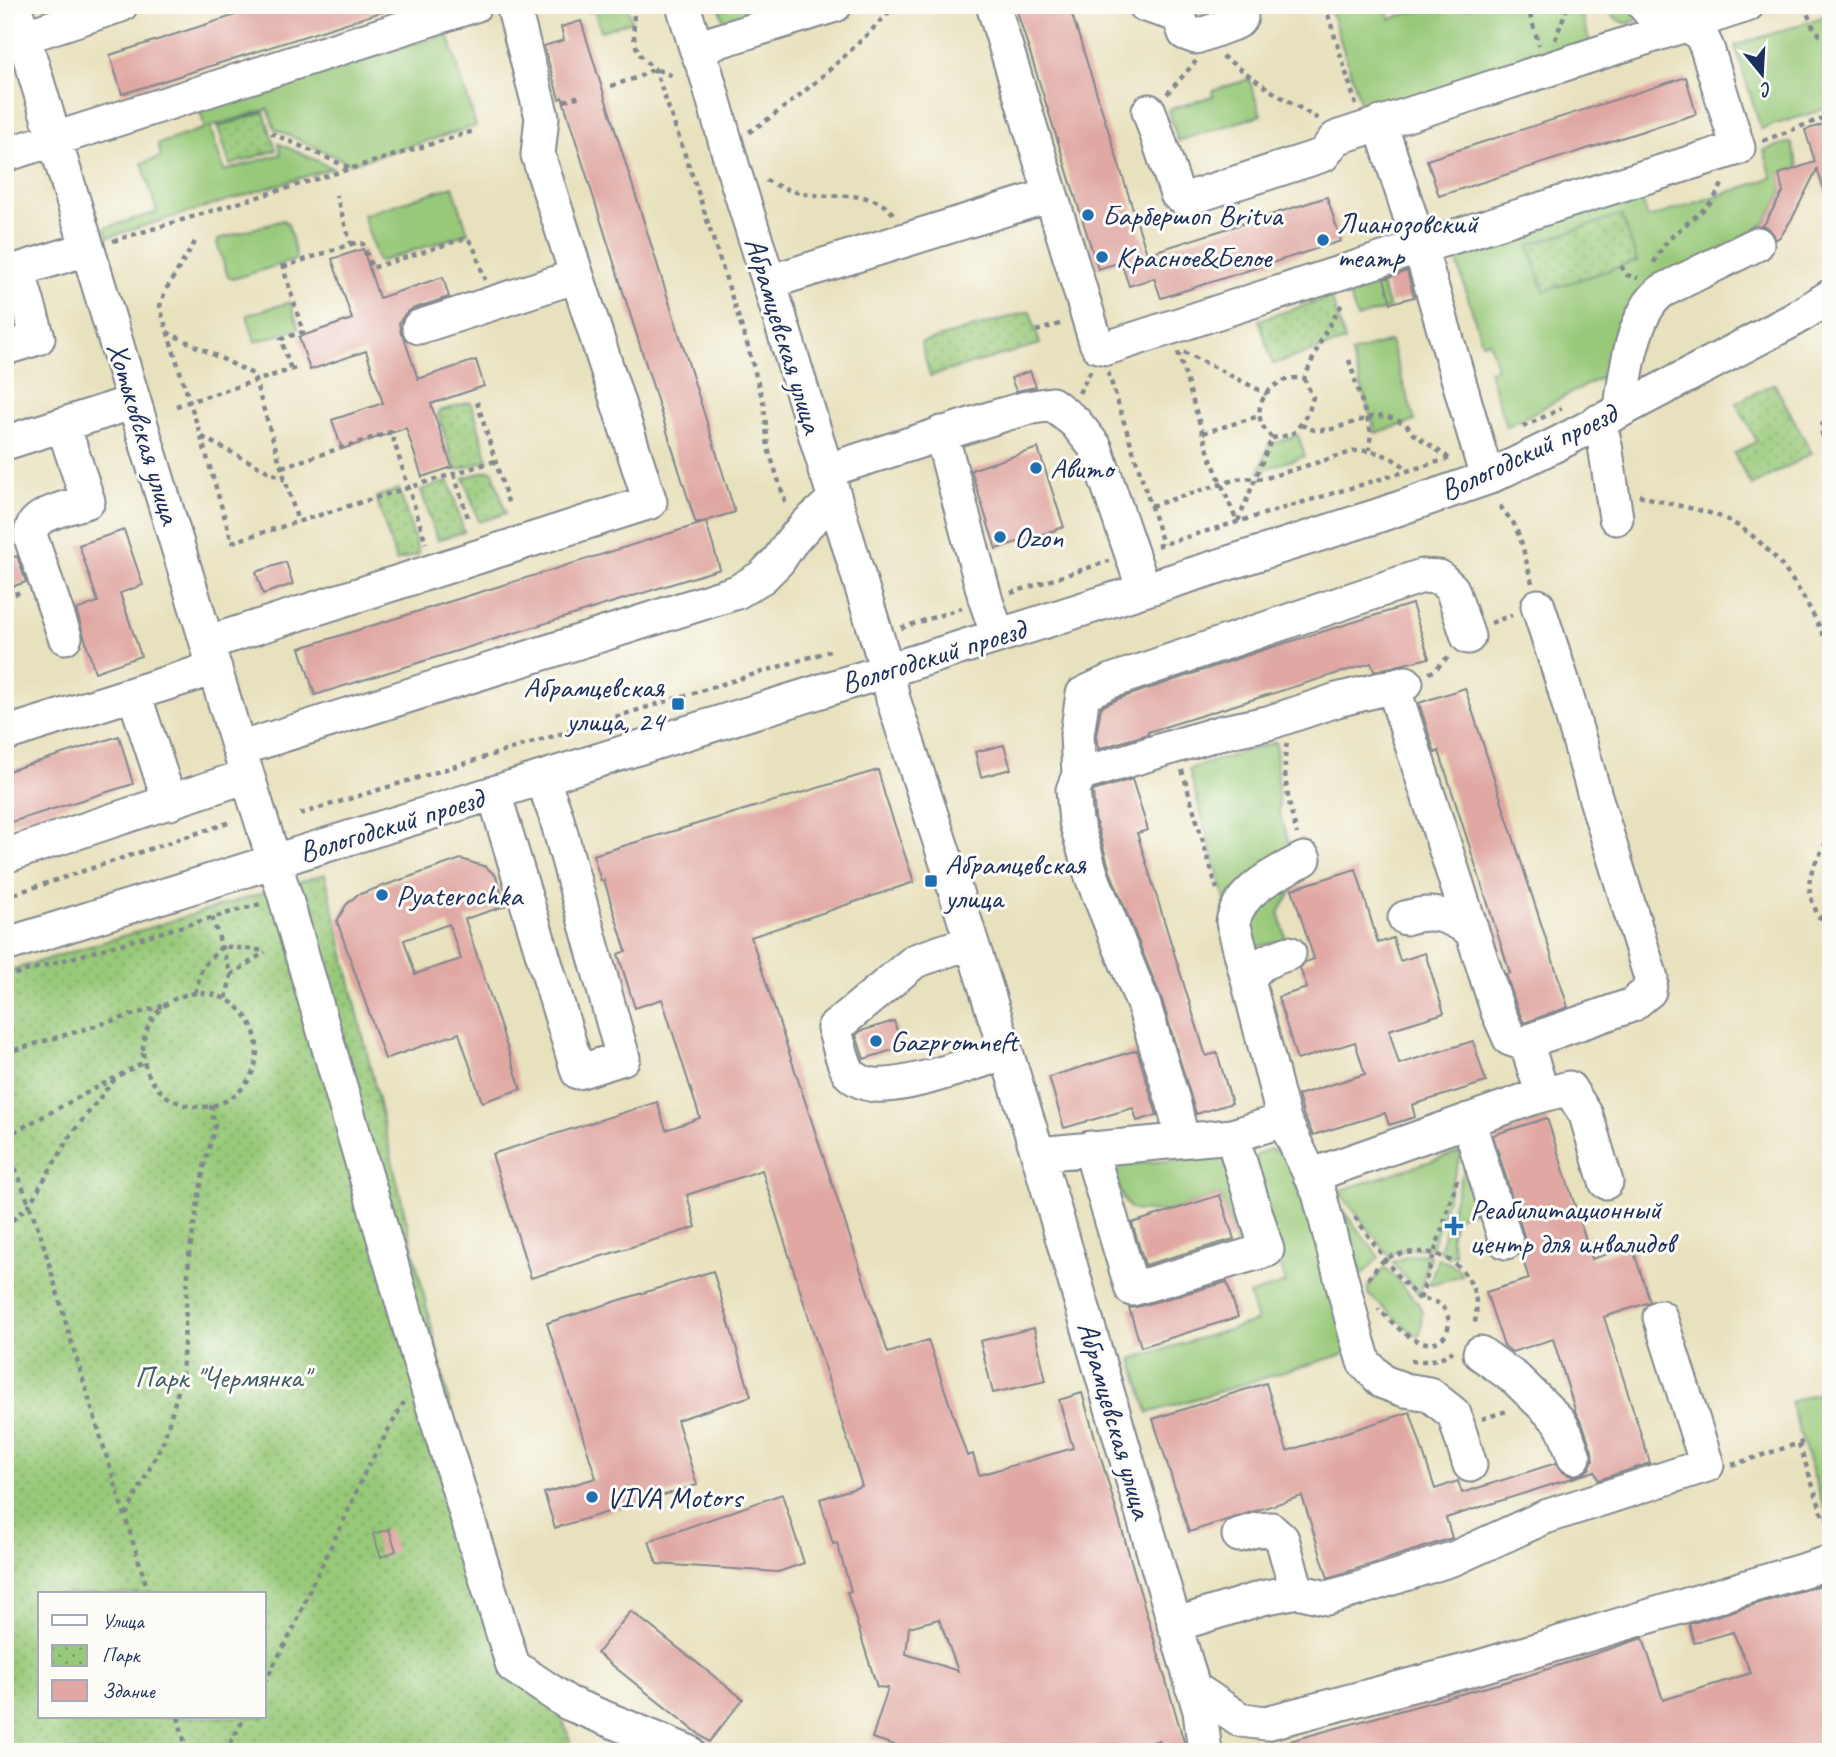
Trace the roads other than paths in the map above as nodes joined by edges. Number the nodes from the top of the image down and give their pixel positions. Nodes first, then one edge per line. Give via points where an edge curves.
1 (14, 5) edge
2 (121, 5) edge
3 (475, 5) edge
4 (513, 5) edge
5 (683, 5) edge
6 (835, 5) edge
7 (993, 5) edge
8 (1145, 5) edge
9 (1240, 5) edge
10 (1644, 5) edge
11 (1747, 5) edge
12 (798, 11) edge
13 (1683, 25) junction
14 (1187, 28) edge
15 (23, 37) junction
16 (1631, 42) junction
17 (696, 48) junction
18 (1160, 100) road end
19 (1361, 130) junction
20 (54, 138) junction
21 (5, 155) edge
22 (1051, 195) junction
23 (1758, 244) dead end
24 (94, 246) junction
25 (1420, 247) junction
26 (578, 276) junction
27 (769, 282) junction
28 (1831, 296) edge
29 (419, 327) dead end
30 (5, 348) edge
31 (134, 402) junction
32 (1610, 415) junction
33 (63, 425) junction
34 (941, 433) junction
35 (5, 443) edge
36 (1479, 473) junction
37 (830, 486) junction
38 (1614, 502) road end
39 (1144, 590) junction
40 (1538, 606) road end
41 (998, 636) junction
42 (1468, 636) dead end
43 (65, 637) dead end
44 (211, 656) junction
45 (887, 670) junction
46 (134, 694) junction
47 (5, 734) edge
48 (243, 763) junction
49 (1079, 775) junction
50 (542, 778) junction
51 (494, 793) junction
52 (170, 803) junction
53 (5, 856) edge
54 (1304, 859) road end
55 (273, 861) junction
56 (1405, 918) dead end
57 (1471, 930) junction
58 (971, 942) junction
59 (5, 944) edge
60 (1532, 1046) junction
61 (1006, 1052) junction
62 (1543, 1095) junction
63 (1284, 1120) junction
64 (1468, 1120) junction
65 (1231, 1136) junction
66 (1182, 1140) junction
67 (1090, 1148) junction
68 (1038, 1154) junction
69 (1311, 1176) junction
70 (1606, 1182) dead end
71 (1506, 1242) dead end
72 (1660, 1317) dead end
73 (1469, 1344) road end
74 (1470, 1465) dead end
75 (1580, 1479) junction
76 (1239, 1535) dead end
77 (1831, 1562) edge
78 (1297, 1591) junction
79 (1174, 1625) junction
80 (1196, 1699) junction
81 (688, 1752) edge
82 (1205, 1752) edge

1 - 15 street, Хотьковская улица
2 - 15 street
3 - 20 street
4 - 26 street via 542,117 538,155
5 - 17 street, Абрамцевская улица
6 - 12 street
7 - 22 street
8 - 14 street
9 - 14 street via 1237,22
10 - 13 street via 1660,22
10 - 16 street via 1647,26
11 - 13 street
12 - 17 street
13 - 16 street
13 - 25 street via 1697,31 1705,43 1738,148
15 - 20 street, Хотьковская улица
16 - 19 street
17 - 27 street, Абрамцевская улица
18 - 19 street via 1176,191 1184,198 1323,155 1335,139
19 - 25 street
20 - 21 street
20 - 24 street, Хотьковская улица
22 - 25 street via 1104,344
22 - 27 street
23 - 32 street via 1654,297 1642,316
24 - 30 street via 18,270 38,338
24 - 31 street, Хотьковская улица
25 - 36 street
26 - 29 street
26 - 44 street via 650,502
27 - 37 street, Абрамцевская улица
28 - 32 street, Вологодский проезд
31 - 33 street
31 - 44 street, Хотьковская улица
32 - 36 street, Вологодский проезд
32 - 38 street via 1605,445
33 - 35 street
33 - 43 street via 96,499 36,521 31,538
34 - 37 street
34 - 39 street via 1052,404 1075,422 1095,447 1148,549
34 - 41 street
36 - 39 street, Вологодский проезд via 1374,517
37 - 45 street, Абрамцевская улица
37 - 48 street via 778,561 737,592
39 - 41 street, Вологодский проезд
40 - 60 street via 1651,978 1649,991 1632,1005 1534,1039
41 - 45 street, Вологодский проезд
42 - 49 street via 1452,589 1439,577 1422,576 1111,681 1083,694 1076,735
44 - 46 street
44 - 48 street, Хотьковская улица
45 - 50 street, Вологодский проезд
45 - 58 street, Абрамцевская улица
46 - 47 street
46 - 52 street
48 - 52 street
48 - 55 street, Хотьковская улица
49 - 57 street via 1399,685
49 - 66 street via 1073,790 1079,833 1144,1006
50 - 51 street, Вологодский проезд
50 - 51 street via 623,1058 578,1072
51 - 55 street, Вологодский проезд
52 - 53 street
54 - 63 street via 1246,896 1233,922 1261,963
55 - 59 street, Вологодский проезд
55 - 81 street, Хотьковская улица via 513,1666 568,1703
56 - 57 street via 1424,913 1451,918
57 - 60 street via 1510,1038
58 - 61 street, Абрамцевская улица
58 - 61 street via 915,961 834,1028 848,1071 864,1083 876,1085 927,1077
60 - 62 street via 1529,1052
61 - 68 street, Абрамцевская улица
62 - 64 street
62 - 70 street via 1569,1088 1586,1115
63 - 65 street
63 - 69 street
64 - 69 street
64 - 71 street
65 - 66 street
65 - 67 street via 1267,1250 1132,1289
66 - 67 street
67 - 68 street
68 - 79 street, Абрамцевская улица
69 - 74 street via 1364,1362 1383,1382 1429,1394 1454,1414
72 - 75 street via 1707,1465
73 - 75 street via 1516,1379 1559,1421
75 - 78 street via 1545,1517 1455,1558 1327,1598
76 - 78 street via 1270,1529 1282,1539
77 - 80 street via 1469,1670 1266,1723 1241,1720
78 - 79 street
79 - 80 street, Абрамцевская улица
80 - 82 street, Абрамцевская улица

